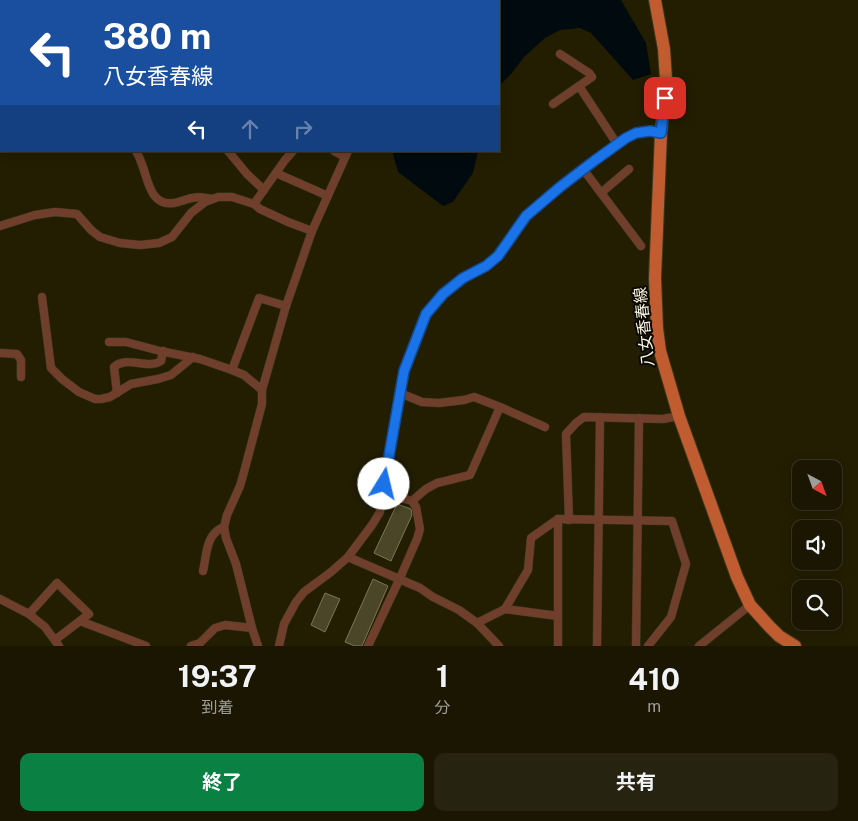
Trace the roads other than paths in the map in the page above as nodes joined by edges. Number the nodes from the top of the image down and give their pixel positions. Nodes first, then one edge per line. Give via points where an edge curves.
1 (655, 0) edge
2 (560, 54) dead end
3 (579, 86) junction
4 (553, 104) dead end
5 (661, 133) junction
6 (617, 144) junction
7 (137, 152) edge
8 (229, 152) edge
9 (292, 152) edge
10 (346, 154) edge
11 (583, 169) junction
12 (629, 169) dead end
13 (276, 173) junction
14 (264, 190) junction
15 (600, 193) junction
16 (328, 196) junction
17 (212, 200) junction
18 (176, 203) junction
19 (254, 204) junction
20 (189, 216) junction
21 (0, 226) edge
22 (312, 231) junction
23 (641, 246) dead end
24 (42, 297) dead end
25 (286, 306) junction
26 (109, 342) dead end
27 (163, 351) junction
28 (0, 353) edge
29 (193, 358) junction
30 (232, 370) junction
31 (21, 377) dead end
32 (262, 390) junction
33 (117, 393) junction
34 (400, 393) junction
35 (500, 407) junction
36 (679, 416) junction
37 (600, 417) junction
38 (639, 418) junction
39 (545, 427) dead end
40 (382, 496) junction
41 (412, 501) junction
42 (558, 519) junction
43 (568, 520) junction
44 (599, 520) junction
45 (637, 521) junction
46 (224, 527) junction
47 (348, 556) junction
48 (203, 571) dead end
49 (400, 578) junction
50 (0, 599) edge
51 (750, 605) junction
52 (505, 609) junction
53 (29, 614) junction
54 (558, 616) junction
55 (80, 620) junction
56 (477, 623) junction
57 (252, 628) junction
58 (57, 643) edge
59 (146, 646) edge
60 (192, 646) edge
61 (258, 646) edge
62 (279, 646) edge
63 (368, 646) edge
64 (499, 646) edge
65 (558, 646) edge
66 (597, 646) edge
67 (636, 646) edge
68 (648, 646) edge
69 (699, 646) edge
70 (795, 646) edge

1 - 5 main road, 八女香春線 via 665,56
2 - 3 street via 592,77
3 - 4 street
3 - 6 street
5 - 6 street via 636,133
5 - 36 main road, 八女香春線 via 656,312 660,351
6 - 11 street
7 - 18 street via 156,198
8 - 14 street
9 - 13 street
10 - 16 street
11 - 15 street
11 - 34 street via 526,216 498,256 443,294 426,314 404,371
12 - 15 street
13 - 14 street
13 - 16 street
14 - 19 street
15 - 23 street
16 - 22 street
17 - 18 street via 202,197
17 - 19 street via 232,197
17 - 20 street
18 - 20 street
19 - 22 street
20 - 21 street via 172,237 159,243 140,245 100,237 78,214 55,212 35,215
22 - 25 street
24 - 33 street via 51,368 79,392 95,399 101,400
25 - 30 street via 259,298
25 - 32 street
26 - 27 street via 126,342
27 - 29 street
27 - 33 street via 161,362 157,364 131,362 114,367
28 - 31 street via 17,354 21,360
29 - 30 street
29 - 33 street via 171,375 131,384
30 - 32 street
32 - 46 street via 262,404 244,472
34 - 35 street via 422,402 438,403 474,397
34 - 40 street
35 - 39 street
35 - 41 street via 470,475 437,482
36 - 38 street
36 - 51 main road, 八女香春線
37 - 38 street
37 - 43 street via 584,417 566,434
37 - 44 street
38 - 45 street
40 - 41 street
40 - 47 street via 380,512
41 - 49 street via 420,529
42 - 43 street
42 - 52 street via 531,538 528,570
42 - 54 street
43 - 44 street
44 - 45 street
44 - 66 street
45 - 67 street
45 - 68 street via 672,521 686,564 671,617
46 - 48 street via 212,536
46 - 57 street
47 - 49 street
47 - 62 street via 296,602 284,624
49 - 56 street
49 - 63 street
50 - 53 street
51 - 69 street
51 - 70 main road, 八女香春線 via 768,626
52 - 54 street
52 - 56 street
53 - 55 street via 57,583 89,614
53 - 58 street
54 - 65 street
55 - 58 street
55 - 59 street
56 - 64 street
57 - 60 street via 225,625 215,628 200,643
57 - 61 street

